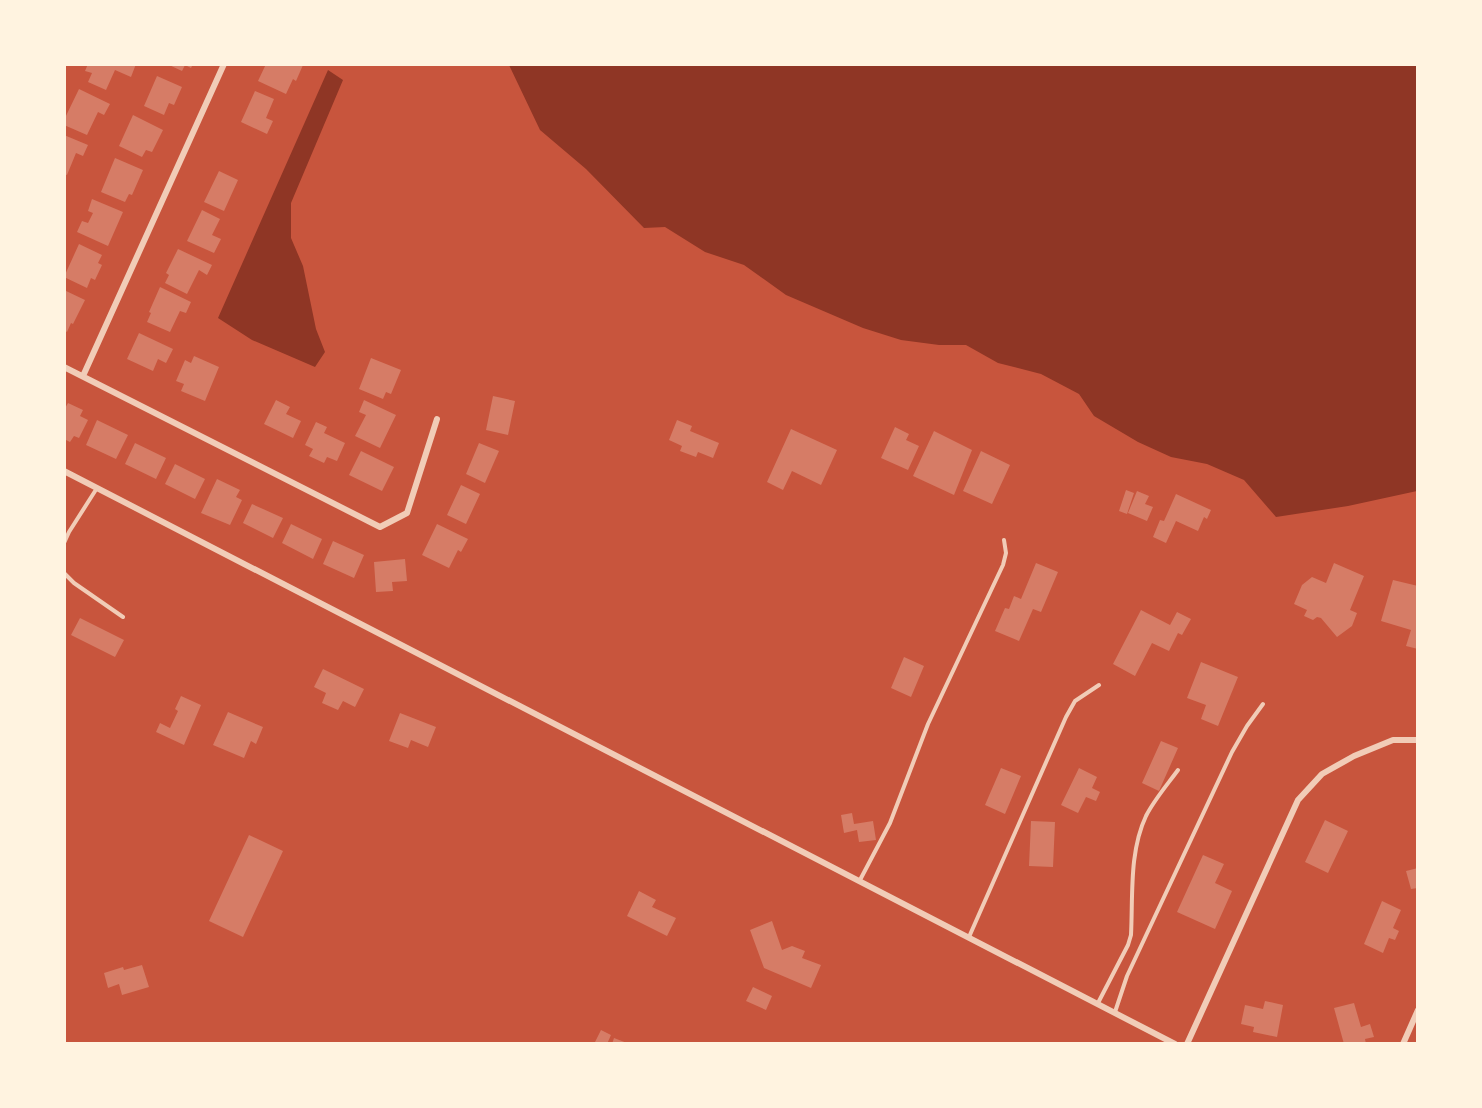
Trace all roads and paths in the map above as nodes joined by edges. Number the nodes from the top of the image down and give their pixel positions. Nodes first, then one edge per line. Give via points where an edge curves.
1 (224, 64) edge
2 (64, 367) edge
3 (83, 376) junction
4 (437, 419) dead end
5 (64, 471) edge
6 (97, 488) junction
7 (1004, 540) dead end
8 (64, 543) edge
9 (64, 573) edge
10 (123, 617) dead end
11 (1099, 685) dead end
12 (1263, 704) dead end
13 (1418, 740) edge
14 (1178, 770) dead end
15 (860, 880) junction
16 (969, 937) junction
17 (1098, 1003) junction
18 (1418, 1010) edge
19 (1114, 1012) junction
20 (1174, 1044) edge
21 (1187, 1044) edge
22 (1403, 1044) edge

1 - 3 street
2 - 3 street
3 - 4 street via 380,527 407,513
5 - 6 street
6 - 8 lane
6 - 15 street
7 - 15 lane via 1003,565 928,724 890,823
9 - 10 lane
11 - 16 lane via 1075,701 1066,717
12 - 19 lane via 1232,752 1127,976
13 - 21 street via 1393,740 1354,756 1322,774 1298,800
14 - 17 lane via 1140,829 1131,935
15 - 16 street
16 - 17 street
17 - 19 street
18 - 22 street
19 - 20 street

